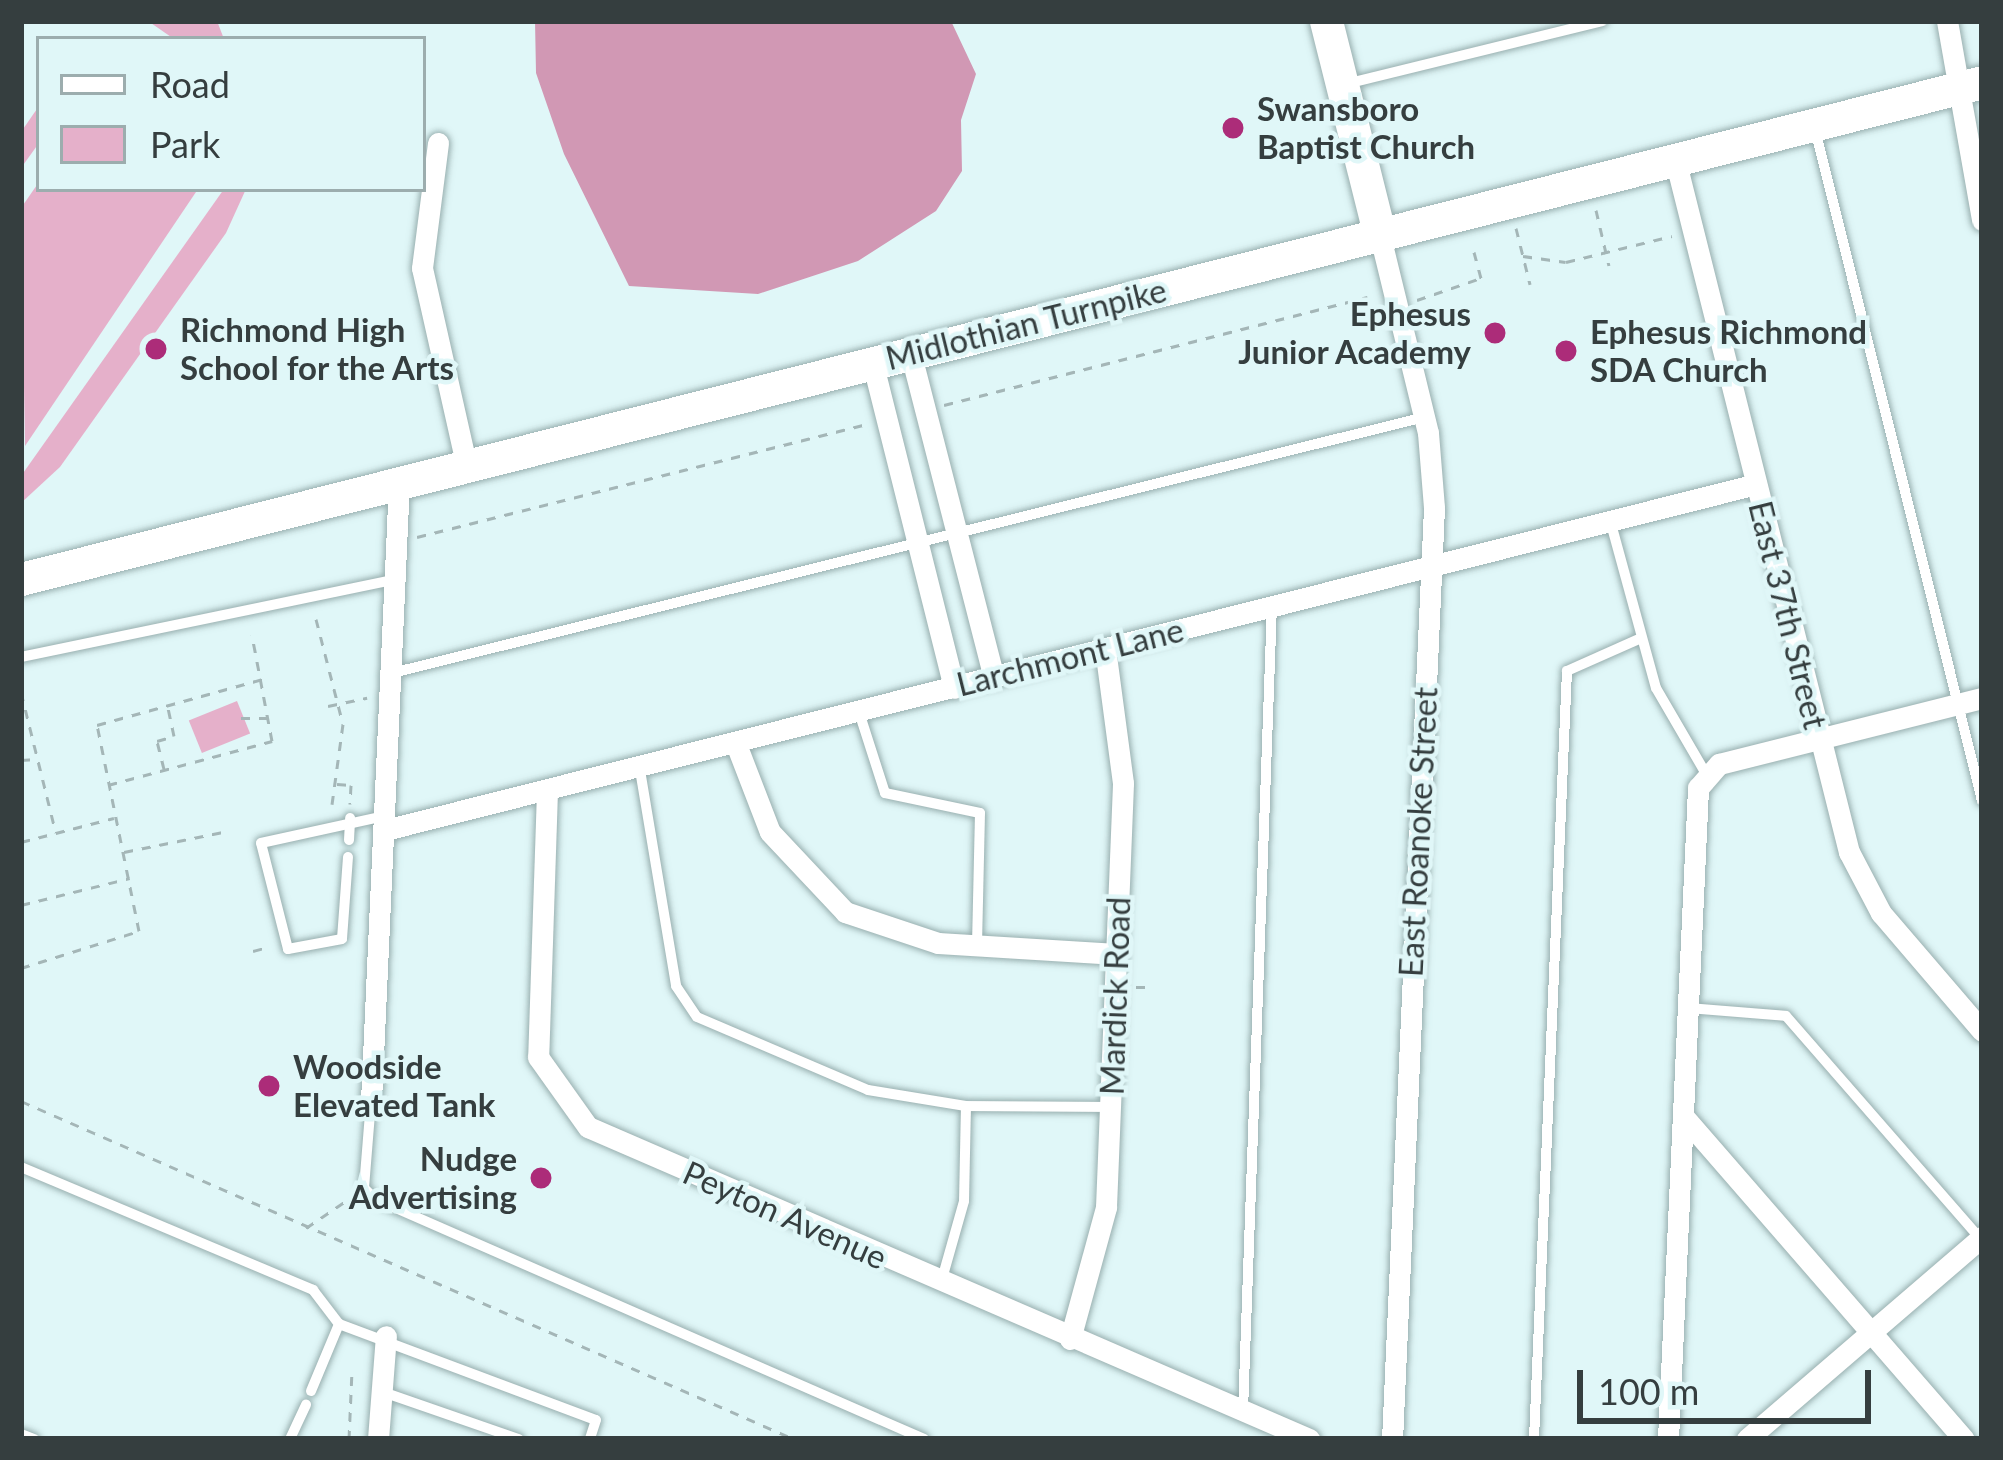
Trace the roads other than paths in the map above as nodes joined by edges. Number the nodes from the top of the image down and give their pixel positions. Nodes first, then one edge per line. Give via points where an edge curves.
1 (1326, 21) edge
2 (1602, 21) edge
3 (1947, 21) edge
4 (1342, 85) junction
5 (1967, 85) edge
6 (1813, 123) junction
7 (439, 143) dead end
8 (1675, 159) junction
9 (1982, 220) edge
10 (1379, 232) junction
11 (910, 351) junction
12 (872, 361) junction
13 (1425, 417) junction
14 (466, 464) junction
15 (399, 482) junction
16 (1756, 484) junction
17 (1610, 520) junction
18 (954, 534) junction
19 (920, 545) junction
20 (1430, 563) junction
21 (70, 564) junction
22 (21, 569) edge
23 (21, 579) edge
24 (395, 580) junction
25 (1273, 605) junction
26 (1639, 639) junction
27 (1105, 649) junction
28 (21, 657) edge
29 (392, 673) junction
30 (994, 677) junction
31 (954, 688) junction
32 (1982, 698) edge
33 (1955, 704) junction
34 (859, 712) junction
35 (1819, 738) junction
36 (736, 744) junction
37 (639, 764) junction
38 (1704, 777) junction
39 (547, 791) junction
40 (1982, 801) edge
41 (350, 811) junction
42 (385, 823) junction
43 (349, 840) dead end
44 (348, 857) dead end
45 (976, 945) junction
46 (1117, 953) junction
47 (1686, 1008) junction
48 (1982, 1031) edge
49 (371, 1101) joint
50 (966, 1106) junction
51 (1110, 1107) junction
52 (1683, 1116) junction
53 (21, 1167) edge
54 (1982, 1239) edge
55 (940, 1283) junction
56 (339, 1324) junction
57 (1871, 1331) junction
58 (386, 1336) junction
59 (1070, 1339) junction
60 (311, 1391) dead end
61 (380, 1391) junction
62 (306, 1404) dead end
63 (1243, 1418) junction
64 (21, 1434) edge
65 (1755, 1438) edge
66 (34, 1439) edge
67 (290, 1439) edge
68 (377, 1439) edge
69 (519, 1439) edge
70 (590, 1439) edge
71 (924, 1439) edge
72 (1309, 1439) edge
73 (1392, 1439) edge
74 (1534, 1439) edge
75 (1668, 1439) edge
76 (1964, 1439) edge

1 - 4 main road
2 - 4 lane
3 - 5 street
4 - 10 main road
5 - 6 main road, Midlothian Turnpike
5 - 9 street
6 - 8 main road, Midlothian Turnpike
6 - 33 lane
7 - 14 street via 422,268
8 - 10 main road, Midlothian Turnpike
8 - 16 street, East 37th Street
10 - 11 main road, Midlothian Turnpike
10 - 13 street, East Roanoke Street
11 - 12 main road, Midlothian Turnpike
11 - 18 street
12 - 14 main road, Midlothian Turnpike
12 - 19 street
13 - 18 lane
13 - 20 street, East Roanoke Street
14 - 15 main road, Midlothian Turnpike
15 - 21 main road, Midlothian Turnpike
15 - 24 street
16 - 17 street, Larchmont Lane
16 - 35 street, East 37th Street
17 - 20 street, Larchmont Lane
17 - 26 lane
18 - 19 lane
18 - 30 street
19 - 29 lane
19 - 31 street
20 - 25 street, Larchmont Lane
20 - 73 street, East Roanoke Street
21 - 22 main road, Midlothian Turnpike
21 - 23 main road, Midlothian Turnpike
24 - 28 lane
24 - 29 street
25 - 27 street, Larchmont Lane
25 - 63 lane
26 - 38 lane via 1674,730
26 - 74 lane via 1581,656 1567,671
27 - 30 street, Larchmont Lane
27 - 46 street, Mardick Road via 1123,783
29 - 42 street
30 - 31 street, Larchmont Lane
31 - 34 street, Larchmont Lane
32 - 33 street
33 - 35 street
33 - 40 lane
34 - 36 street, Larchmont Lane
34 - 45 lane via 885,793 980,813
35 - 38 street
35 - 48 street, East 37th Street via 1862,881
36 - 37 street, Larchmont Lane
36 - 45 street via 770,832 818,892 899,936
37 - 39 street, Larchmont Lane
37 - 50 lane via 685,1007 868,1090
38 - 47 street
39 - 42 street, Larchmont Lane
39 - 55 street, Peyton Avenue via 538,1057 562,1105 639,1152
41 - 42 lane
41 - 43 lane
41 - 44 lane via 261,843 284,943 342,939
42 - 49 street
45 - 46 street
46 - 51 street, Mardick Road
47 - 52 street
47 - 54 lane via 1786,1016
49 - 71 lane via 364,1188
50 - 51 lane
50 - 55 lane via 964,1201
51 - 59 street, Mardick Road via 1104,1235
52 - 57 street
52 - 75 street
53 - 56 lane via 313,1290
54 - 57 street
55 - 59 street, Peyton Avenue
56 - 58 lane
56 - 60 lane
57 - 65 street
57 - 76 street
58 - 61 street
58 - 70 lane via 596,1420
59 - 63 street, Peyton Avenue
61 - 68 street
61 - 69 lane
62 - 67 lane
63 - 72 street, Peyton Avenue
64 - 66 lane

